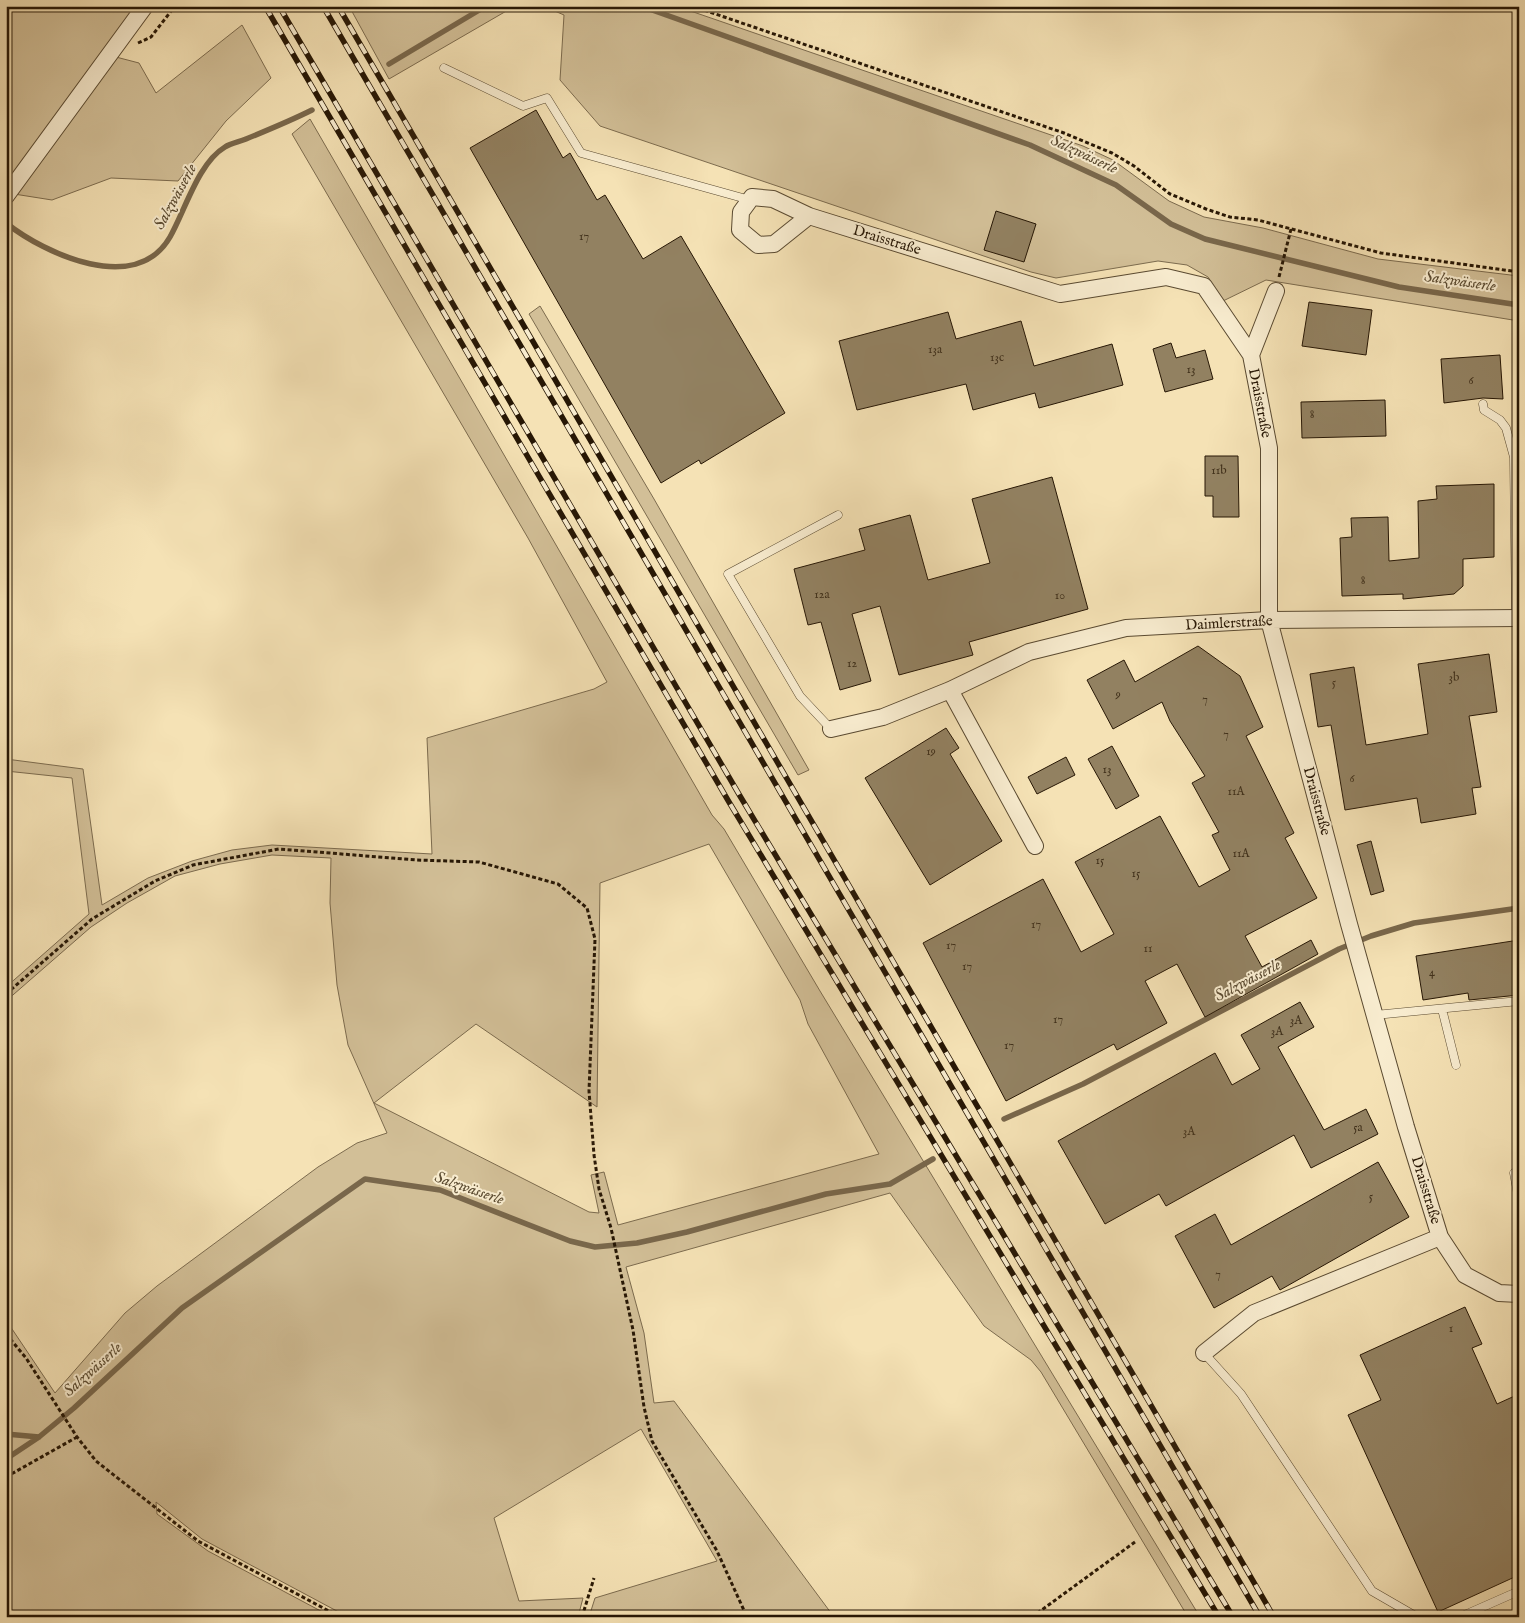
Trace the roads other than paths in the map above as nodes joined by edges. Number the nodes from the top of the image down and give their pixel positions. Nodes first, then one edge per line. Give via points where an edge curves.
1 (145, 6) edge
2 (444, 68) dead end
3 (8, 194) edge
4 (750, 200) junction
5 (809, 216) junction
6 (1276, 291) road end
7 (1251, 355) junction
8 (1483, 404) dead end
9 (838, 515) dead end
10 (1517, 618) edge
11 (1269, 620) junction
12 (950, 690) junction
13 (831, 729) joint
14 (1035, 846) dead end
15 (1519, 1001) edge
16 (1442, 1009) junction
17 (1376, 1015) junction
18 (1456, 1065) dead end
19 (1519, 1172) edge
20 (1519, 1200) edge
21 (1440, 1236) junction
22 (1519, 1294) edge
23 (1204, 1353) joint
24 (1519, 1591) edge
25 (1417, 1617) edge
26 (1460, 1617) edge

1 - 3 street
2 - 4 lane via 523,106 547,98 581,153
4 - 5 street, Draisstraße via 752,197 773,199
4 - 5 street via 741,212 740,230 758,245 774,244
5 - 7 street, Draisstraße via 1060,294 1166,276 1204,286
6 - 7 street, Draisstraße
7 - 11 street, Draisstraße via 1269,448
8 - 10 lane via 1484,410 1506,428 1514,457
9 - 13 lane via 728,574 800,696
10 - 11 street, Daimlerstraße
11 - 12 street, Daimlerstraße via 1126,628 1029,652
11 - 17 street, Draisstraße
12 - 13 street, Daimlerstraße via 883,717
12 - 14 street
15 - 16 lane
16 - 17 lane
16 - 18 lane
17 - 21 street, Draisstraße
19 - 20 lane via 1514,1173
21 - 22 street, Draisstraße via 1465,1275 1499,1293
21 - 23 street, Draisstraße via 1254,1313
23 - 25 lane via 1241,1394 1372,1590
24 - 26 lane

